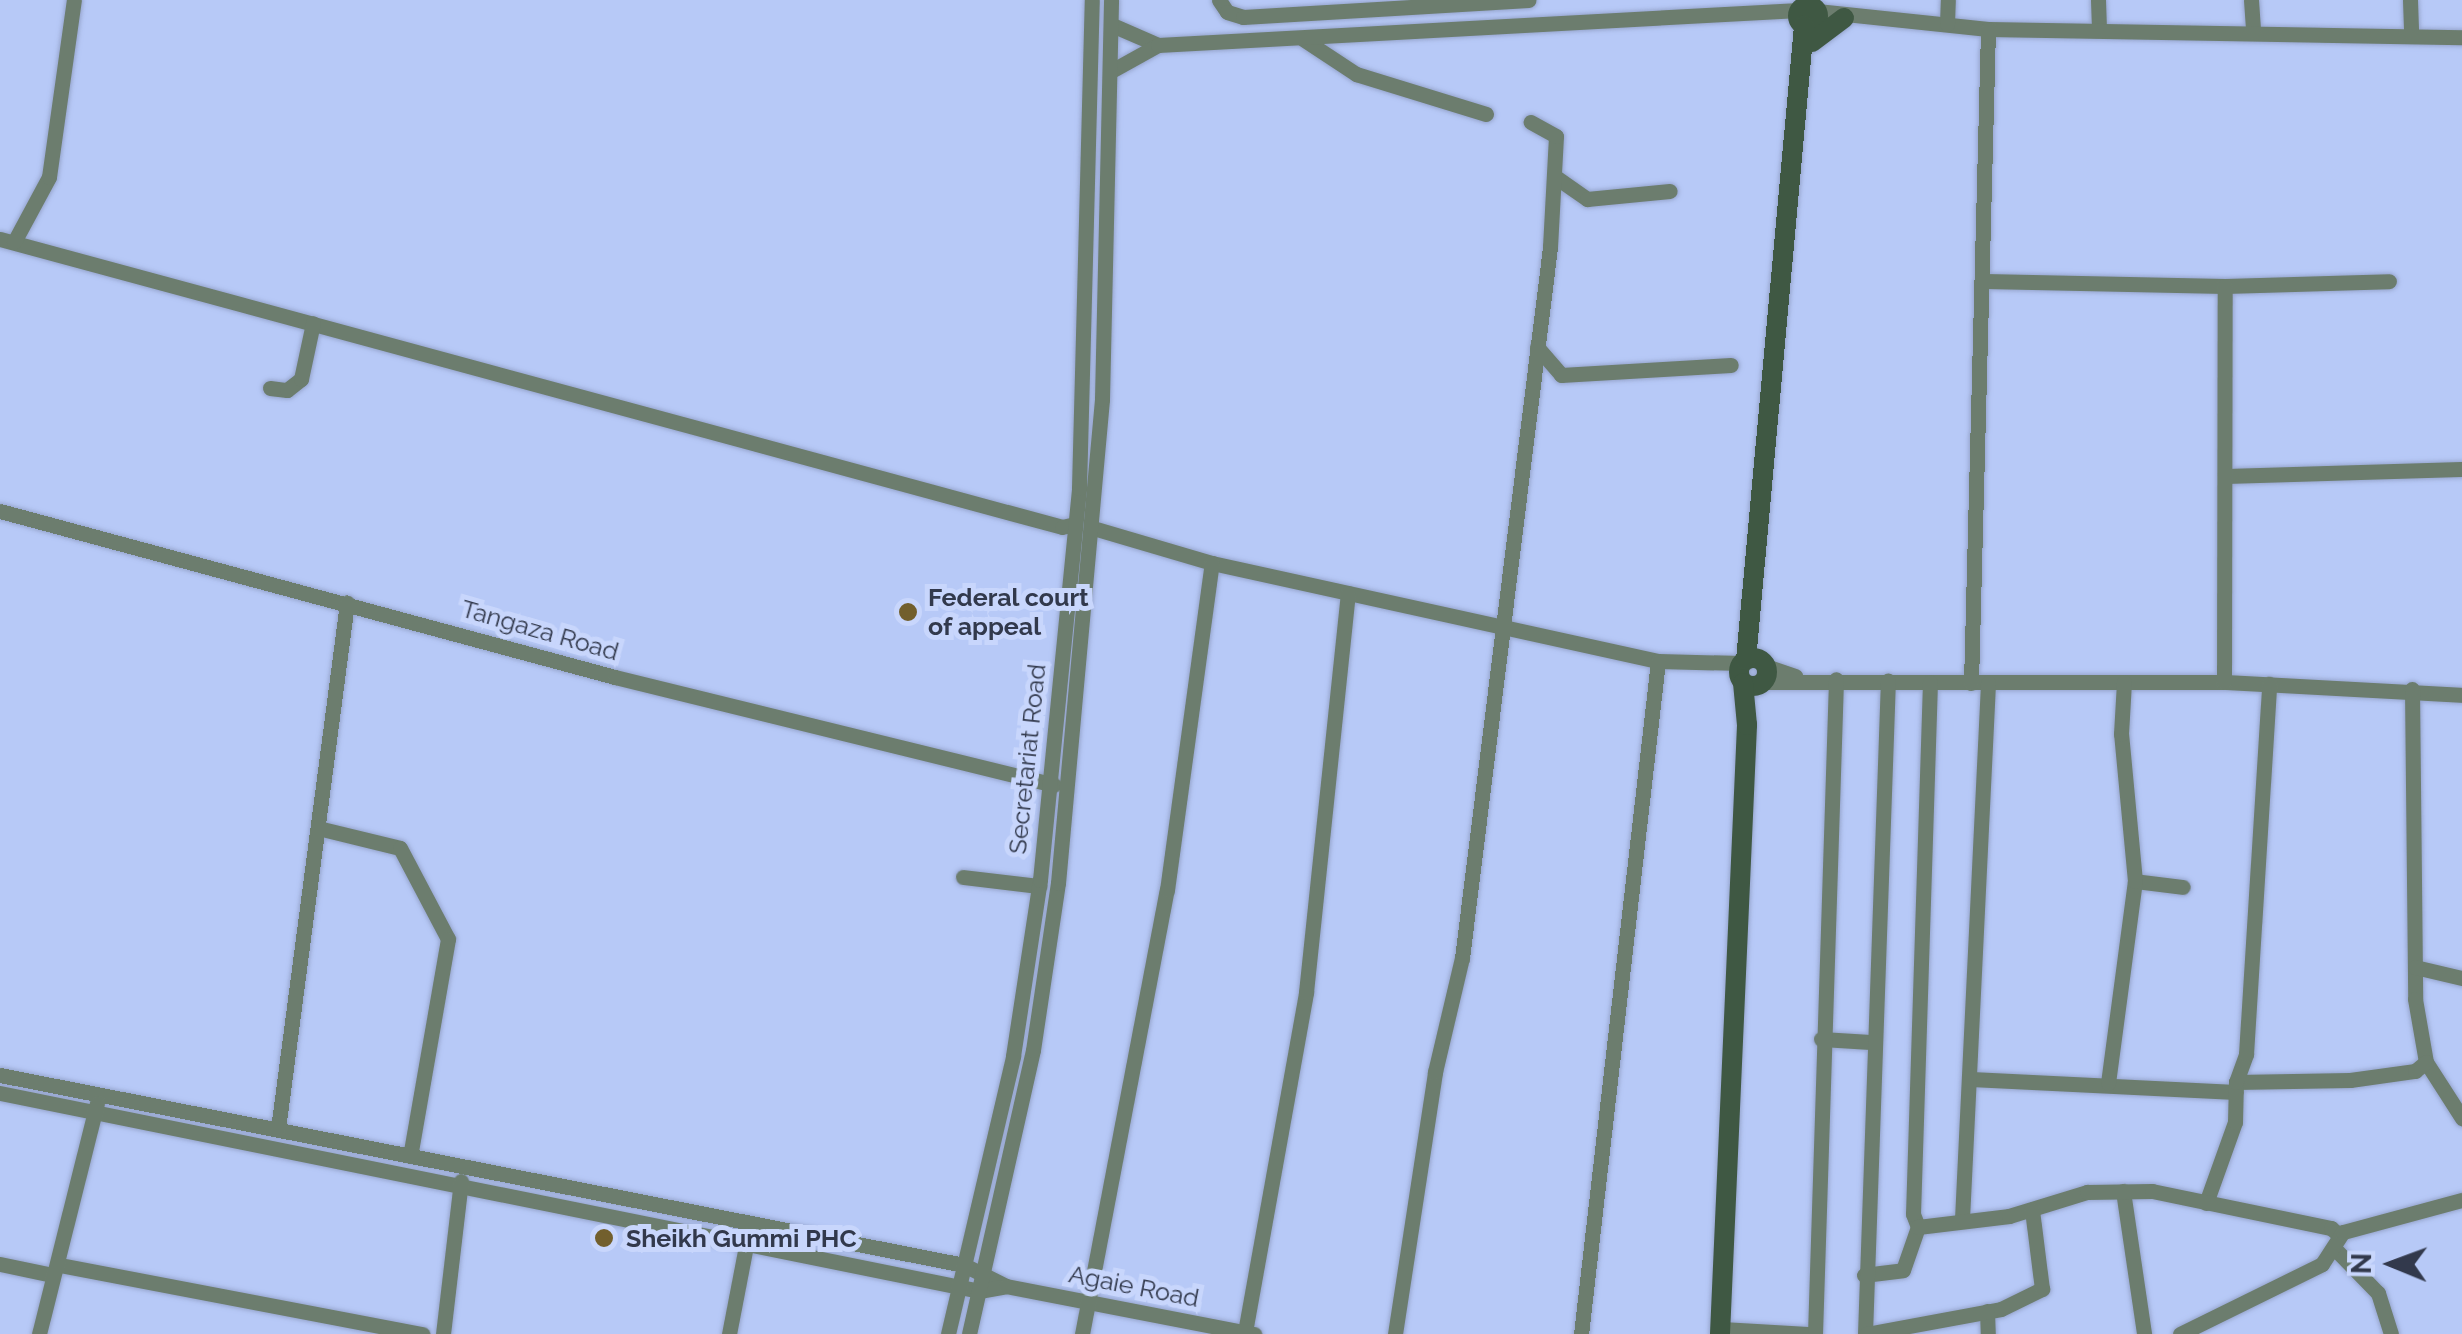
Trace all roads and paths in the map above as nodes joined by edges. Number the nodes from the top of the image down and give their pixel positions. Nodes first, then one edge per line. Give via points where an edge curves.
1 (74, 0) edge
2 (1092, 0) edge
3 (1111, 0) edge
4 (1219, 0) edge
5 (1528, 0) edge
6 (1948, 0) edge
7 (2098, 0) edge
8 (2252, 0) edge
9 (2410, 0) edge
10 (1412, 2) edge
11 (1808, 13) edge
12 (1842, 18) junction
13 (1112, 24) junction
14 (1947, 24) junction
15 (2098, 28) junction
16 (1988, 30) junction
17 (2253, 32) junction
18 (2411, 36) junction
19 (2462, 37) edge
20 (1303, 39) junction
21 (1158, 45) junction
22 (1804, 54) junction
23 (1113, 70) junction
24 (1486, 114) dead end
25 (1531, 122) dead end
26 (1557, 178) junction
27 (1670, 191) dead end
28 (7, 240) edge
29 (1984, 281) junction
30 (2389, 282) dead end
31 (2225, 286) junction
32 (313, 322) junction
33 (1537, 347) junction
34 (1731, 365) dead end
35 (270, 388) dead end
36 (2462, 470) edge
37 (2225, 476) junction
38 (0, 511) edge
39 (1075, 524) junction
40 (1094, 528) junction
41 (1212, 563) junction
42 (1348, 594) junction
43 (347, 603) junction
44 (1502, 623) junction
45 (1658, 661) junction
46 (1753, 672) junction
47 (1836, 679) junction
48 (1888, 680) junction
49 (1930, 682) junction
50 (2124, 682) junction
51 (2224, 682) junction
52 (1980, 683) junction
53 (2270, 684) junction
54 (2412, 688) junction
55 (2462, 695) edge
56 (1048, 785) junction
57 (1068, 786) junction
58 (318, 828) junction
59 (963, 877) dead end
60 (2135, 880) junction
61 (1039, 886) junction
62 (2183, 887) dead end
63 (2415, 967) junction
64 (2462, 978) edge
65 (1820, 1039) junction
66 (1871, 1042) junction
67 (2426, 1062) junction
68 (0, 1074) edge
69 (1971, 1079) junction
70 (2108, 1082) junction
71 (2236, 1087) junction
72 (0, 1093) edge
73 (100, 1095) junction
74 (95, 1112) junction
75 (2462, 1118) edge
76 (278, 1129) junction
77 (410, 1156) junction
78 (464, 1168) junction
79 (459, 1190) junction
80 (2123, 1191) junction
81 (2462, 1200) edge
82 (2206, 1203) junction
83 (2032, 1210) junction
84 (1962, 1219) junction
85 (750, 1221) junction
86 (1918, 1227) junction
87 (747, 1242) junction
88 (2337, 1243) junction
89 (0, 1264) edge
90 (964, 1266) junction
91 (56, 1270) junction
92 (984, 1270) junction
93 (1864, 1275) junction
94 (1006, 1286) junction
95 (959, 1287) junction
96 (979, 1290) junction
97 (1090, 1304) junction
98 (1987, 1311) junction
99 (1198, 1329) edge
100 (1720, 1331) edge
101 (1249, 1333) edge
102 (39, 1334) edge
103 (423, 1334) edge
104 (443, 1334) edge
105 (729, 1334) edge
106 (948, 1334) edge
107 (968, 1334) edge
108 (1082, 1334) edge
109 (1395, 1334) edge
110 (1581, 1334) edge
111 (1812, 1334) edge
112 (1866, 1334) edge
113 (1988, 1334) edge
114 (2144, 1334) edge
115 (2180, 1334) edge
116 (2391, 1334) edge

1 - 28 street via 49,178
2 - 39 street, Secretariat Road
3 - 13 street, Secretariat Road
4 - 10 street via 1227,12 1243,17
5 - 10 street
6 - 14 street
7 - 15 street
8 - 17 street
9 - 18 street
11 - 12 street
11 - 20 street
11 - 22 street
12 - 14 street
12 - 22 street
13 - 21 street
13 - 23 street, Secretariat Road
14 - 16 street
15 - 16 street
15 - 17 street
16 - 29 street
17 - 18 street
18 - 19 street
20 - 21 street
20 - 24 street via 1356,74
21 - 23 street
22 - 46 street
23 - 40 street, Secretariat Road
25 - 26 street via 1555,133
26 - 27 street via 1587,199
26 - 33 street
28 - 32 street
29 - 31 street
29 - 52 street
30 - 31 street
31 - 37 street
32 - 35 street via 301,379 287,390
32 - 39 street via 1062,527
33 - 34 street via 1561,375
33 - 44 street
36 - 37 street
37 - 51 street
38 - 43 street, Tangaza Road
39 - 56 street, Secretariat Road
40 - 41 street
40 - 57 street, Secretariat Road
41 - 42 street
41 - 97 street via 1167,890
42 - 44 street
42 - 101 street via 1311,955
43 - 56 street, Tangaza Road
43 - 58 street
44 - 45 street
44 - 109 street via 1462,958 1436,1072
45 - 46 street
45 - 110 street
46 - 47 street
46 - 100 street
47 - 48 street
47 - 65 street
48 - 49 street
48 - 66 street
49 - 52 street
49 - 86 street via 1913,1214
50 - 51 street
50 - 52 street
50 - 60 street via 2122,748
51 - 53 street
52 - 69 street
53 - 54 street
53 - 71 street via 2248,1035
54 - 55 street
54 - 63 street
56 - 57 street, Tangaza Road
56 - 61 street, Secretariat Road
57 - 92 street, Secretariat Road via 1033,1050
58 - 76 street
58 - 77 street via 400,848 448,939
59 - 61 street
60 - 62 street
60 - 70 street
61 - 90 street, Secretariat Road via 1012,1056
63 - 64 street
63 - 67 street
65 - 66 street
65 - 111 street
66 - 93 street
67 - 71 street via 2415,1071 2350,1080
67 - 75 street
68 - 73 street
69 - 70 street
69 - 84 street
70 - 71 street
71 - 82 street via 2235,1122
72 - 74 street
73 - 74 street
73 - 76 street
74 - 79 street
74 - 91 street
76 - 77 street
77 - 78 street
78 - 79 street
78 - 85 street
79 - 87 street
79 - 104 street
80 - 82 street
80 - 83 street via 2087,1192
80 - 114 street
81 - 88 street via 2401,1212
82 - 88 street via 2331,1228
83 - 84 street
83 - 98 street via 2045,1286
84 - 86 street
85 - 87 street
85 - 90 street
86 - 93 street via 1904,1270
87 - 95 street
87 - 105 street
88 - 115 street via 2308,1272
88 - 116 street via 2366,1276
89 - 91 street
90 - 92 street
90 - 95 street, Secretariat Road
91 - 102 street
91 - 103 street
92 - 94 street
92 - 96 street, Secretariat Road
93 - 112 street
94 - 96 street
94 - 97 street, Agaie Road
95 - 96 street
95 - 106 street, Secretariat Road
96 - 107 street, Secretariat Road
97 - 99 street, Agaie Road
97 - 108 street
98 - 112 street
98 - 113 street
99 - 101 street, Agaie Road
100 - 111 street

